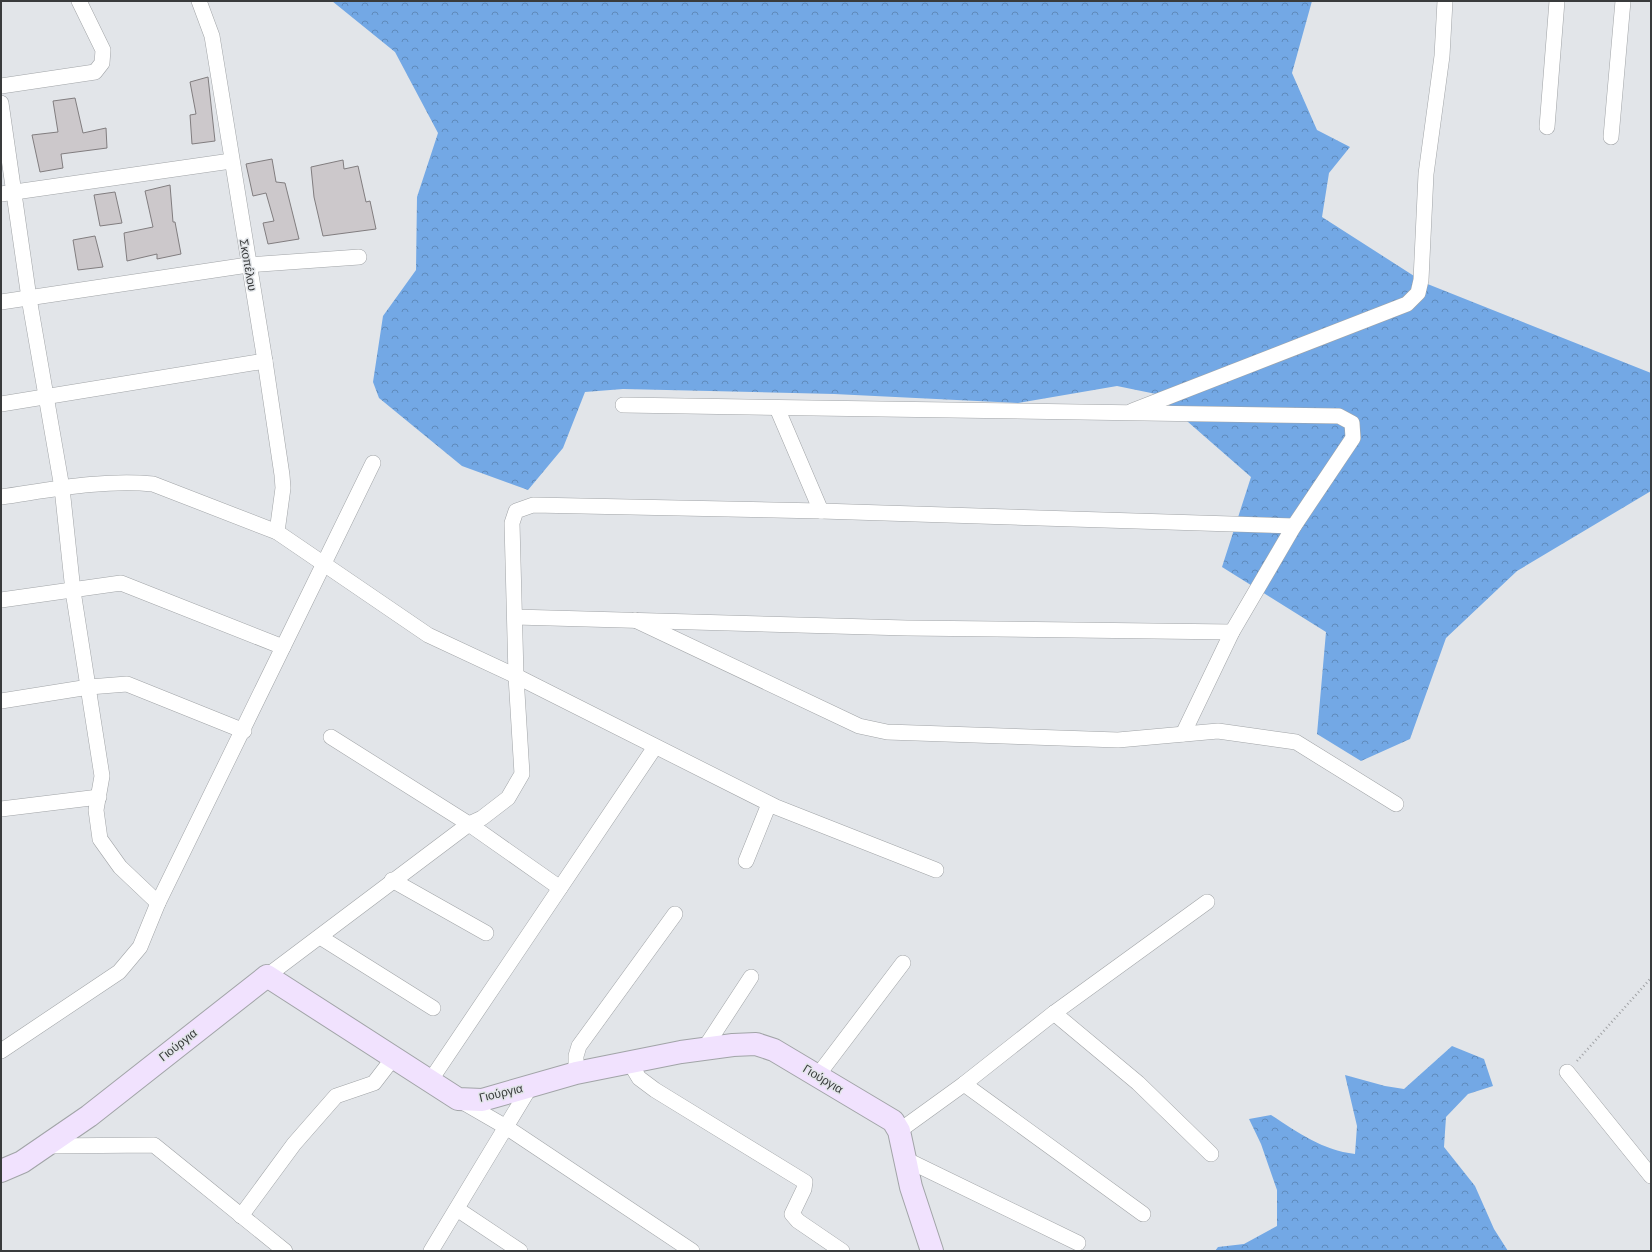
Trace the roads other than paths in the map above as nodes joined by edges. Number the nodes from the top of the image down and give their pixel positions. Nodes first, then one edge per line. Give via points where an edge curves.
1 (79, 1) edge
2 (199, 1) edge
3 (1444, 1) edge
4 (1557, 1) edge
5 (1623, 1) edge
6 (1, 86) edge
7 (1, 103) edge
8 (1547, 127) dead end
9 (1611, 138) dead end
10 (231, 161) junction
11 (7, 193) edge
12 (359, 257) dead end
13 (248, 265) junction
14 (29, 298) junction
15 (1, 302) edge
16 (265, 361) junction
17 (47, 398) junction
18 (1, 404) edge
19 (623, 405) dead end
20 (777, 408) junction
21 (1125, 414) junction
22 (373, 464) dead end
23 (62, 488) junction
24 (1, 497) edge
25 (821, 511) junction
26 (1294, 526) junction
27 (277, 532) junction
28 (324, 564) junction
29 (73, 591) junction
30 (1, 600) edge
31 (515, 617) junction
32 (635, 620) junction
33 (1232, 632) junction
34 (283, 647) junction
35 (516, 676) junction
36 (90, 687) junction
37 (1, 701) edge
38 (244, 731) junction
39 (1183, 734) junction
40 (331, 737) dead end
41 (655, 747) junction
42 (99, 797) junction
43 (770, 804) junction
44 (1396, 804) dead end
45 (1, 809) edge
46 (469, 824) junction
47 (746, 861) dead end
48 (936, 870) dead end
49 (392, 880) junction
50 (560, 888) junction
51 (1207, 902) dead end
52 (158, 903) junction
53 (675, 914) dead end
54 (486, 933) dead end
55 (320, 937) junction
56 (903, 963) dead end
57 (267, 976) junction
58 (751, 978) dead end
59 (433, 1008) dead end
60 (1054, 1013) junction
61 (704, 1049) junction
62 (1, 1051) edge
63 (394, 1057) junction
64 (630, 1063) junction
65 (1567, 1072) road end
66 (576, 1073) junction
67 (818, 1075) junction
68 (430, 1081) junction
69 (964, 1084) junction
70 (530, 1087) junction
71 (458, 1099) junction
72 (506, 1127) junction
73 (899, 1131) junction
74 (46, 1146) junction
75 (1211, 1154) dead end
76 (905, 1159) junction
77 (1, 1171) edge
78 (1651, 1176) edge
79 (457, 1209) junction
80 (1142, 1214) dead end
81 (241, 1216) junction
82 (1078, 1243) dead end
83 (684, 1249) edge
84 (285, 1251) edge
85 (431, 1251) edge
86 (520, 1251) edge
87 (842, 1251) edge
88 (932, 1251) edge

1 - 6 street via 103,50 102,63 95,72
2 - 10 street, Σκοπέλου via 212,36
3 - 21 street via 1442,56 1426,174 1421,280 1418,292 1407,304
4 - 8 street
5 - 9 street
7 - 11 street
10 - 11 street
10 - 13 street, Σκοπέλου
11 - 14 street
12 - 13 street
13 - 14 street
13 - 16 street, Σκοπέλου
14 - 15 street
14 - 17 street
16 - 17 street
16 - 27 street, Σκοπέλου via 283,488
17 - 18 street
17 - 23 street
19 - 20 street
20 - 21 street
20 - 25 street
21 - 26 street via 1339,416 1352,423 1353,438
22 - 28 street
23 - 24 street
23 - 27 street via 134,482 153,484
23 - 29 street
25 - 26 street
25 - 31 street via 533,505 516,511 512,523
26 - 33 street
27 - 28 street
28 - 34 street
28 - 35 street via 428,635
29 - 30 street
29 - 34 street via 121,583
29 - 36 street
31 - 32 street
31 - 35 street
32 - 33 street via 907,628
32 - 39 street via 859,726 887,732 1118,740
33 - 39 street
34 - 38 street
35 - 41 street
35 - 46 street via 522,774 508,798 482,818
36 - 37 street
36 - 38 street via 127,684
36 - 42 street via 102,776
38 - 52 street
39 - 44 street via 1218,731 1296,742
40 - 46 street
41 - 43 street
41 - 50 street
42 - 45 street
42 - 52 street via 96,810 100,839 120,867
43 - 47 street
43 - 48 street
46 - 49 street
46 - 50 street
49 - 54 street
49 - 55 street
50 - 68 street
51 - 60 street
52 - 62 street via 140,947 119,972
53 - 66 street via 580,1046 576,1056
55 - 57 street
55 - 59 street
56 - 67 street
57 - 63 street
57 - 74 street, Γιούργια via 89,1116
58 - 61 street
60 - 69 street
60 - 75 street via 1138,1082
61 - 64 street, Γιούργια
61 - 67 street, Γιούργια via 756,1044 774,1050
63 - 68 street
63 - 81 street via 374,1083 336,1096 294,1144
64 - 66 street, Γιούργια
64 - 87 street via 639,1078 655,1090 805,1182 792,1214 798,1221
65 - 78 street
66 - 70 street, Γιούργια
67 - 73 street, Γιούργια via 892,1121
68 - 71 street
69 - 73 street
69 - 80 street
70 - 71 street, Γιούργια via 482,1100
70 - 72 street
71 - 72 street
72 - 79 street
72 - 83 street
73 - 76 street
74 - 77 street, Γιούργια via 22,1162
74 - 81 street via 154,1145
76 - 82 street
76 - 88 street via 911,1187
79 - 85 street
79 - 86 street
81 - 84 street

